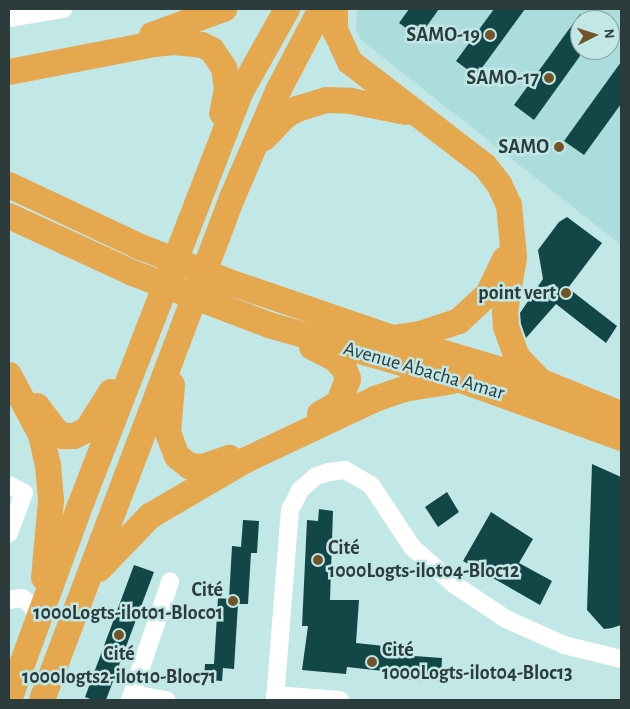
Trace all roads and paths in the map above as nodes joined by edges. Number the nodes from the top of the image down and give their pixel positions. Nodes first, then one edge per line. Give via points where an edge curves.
1 (59, 9) edge
2 (224, 9) edge
3 (287, 9) edge
4 (321, 9) edge
5 (335, 9) edge
6 (9, 18) edge
7 (9, 66) edge
8 (414, 114) junction
9 (250, 156) junction
10 (207, 182) junction
11 (9, 185) edge
12 (15, 221) edge
13 (513, 237) junction
14 (156, 313) junction
15 (269, 325) junction
16 (182, 332) junction
17 (393, 338) junction
18 (9, 362) edge
19 (9, 375) edge
20 (461, 380) junction
21 (542, 382) junction
22 (621, 414) edge
23 (621, 438) edge
24 (9, 485) edge
25 (9, 533) edge
26 (170, 582) dead end
27 (86, 585) junction
28 (9, 600) edge
29 (39, 622) junction
30 (621, 659) edge
31 (131, 697) edge
32 (275, 698) edge
33 (9, 700) edge
34 (42, 700) edge
35 (166, 700) edge
36 (340, 700) edge

1 - 6 street
2 - 7 highway via 180,26 116,44
3 - 10 highway via 242,91
4 - 9 highway
5 - 8 highway via 335,30 350,62
7 - 10 highway via 175,42 202,45 212,50 224,68 227,89
8 - 9 highway via 351,101 327,100 311,104 285,116
8 - 13 highway via 485,166 509,205
9 - 16 highway
10 - 14 highway
11 - 17 highway via 141,247 229,282
12 - 15 highway, Avenue Abacha Amar via 133,273
13 - 17 highway via 498,277 471,312 444,328
13 - 21 highway via 514,257 505,312 506,327 517,357
14 - 18 highway via 94,422 87,430 74,436 56,431
14 - 29 highway via 78,511
15 - 16 highway via 334,358 344,368 348,379 346,391 339,403 324,412 216,465 203,467 190,466 177,456 168,434 168,407
15 - 20 highway, Avenue Abacha Amar
16 - 27 highway
17 - 21 highway
19 - 29 highway via 41,435 48,466 51,501
20 - 23 highway, Avenue Abacha Amar
20 - 27 highway via 404,389 337,414 191,489 150,516 122,542
21 - 22 highway
24 - 25 street via 24,493
26 - 31 street
27 - 34 highway
28 - 29 street via 22,598 31,605
29 - 33 highway
30 - 32 street via 564,644 506,619 455,585 412,547 370,485 345,470 316,476 300,490 290,510
31 - 35 street
32 - 36 street

